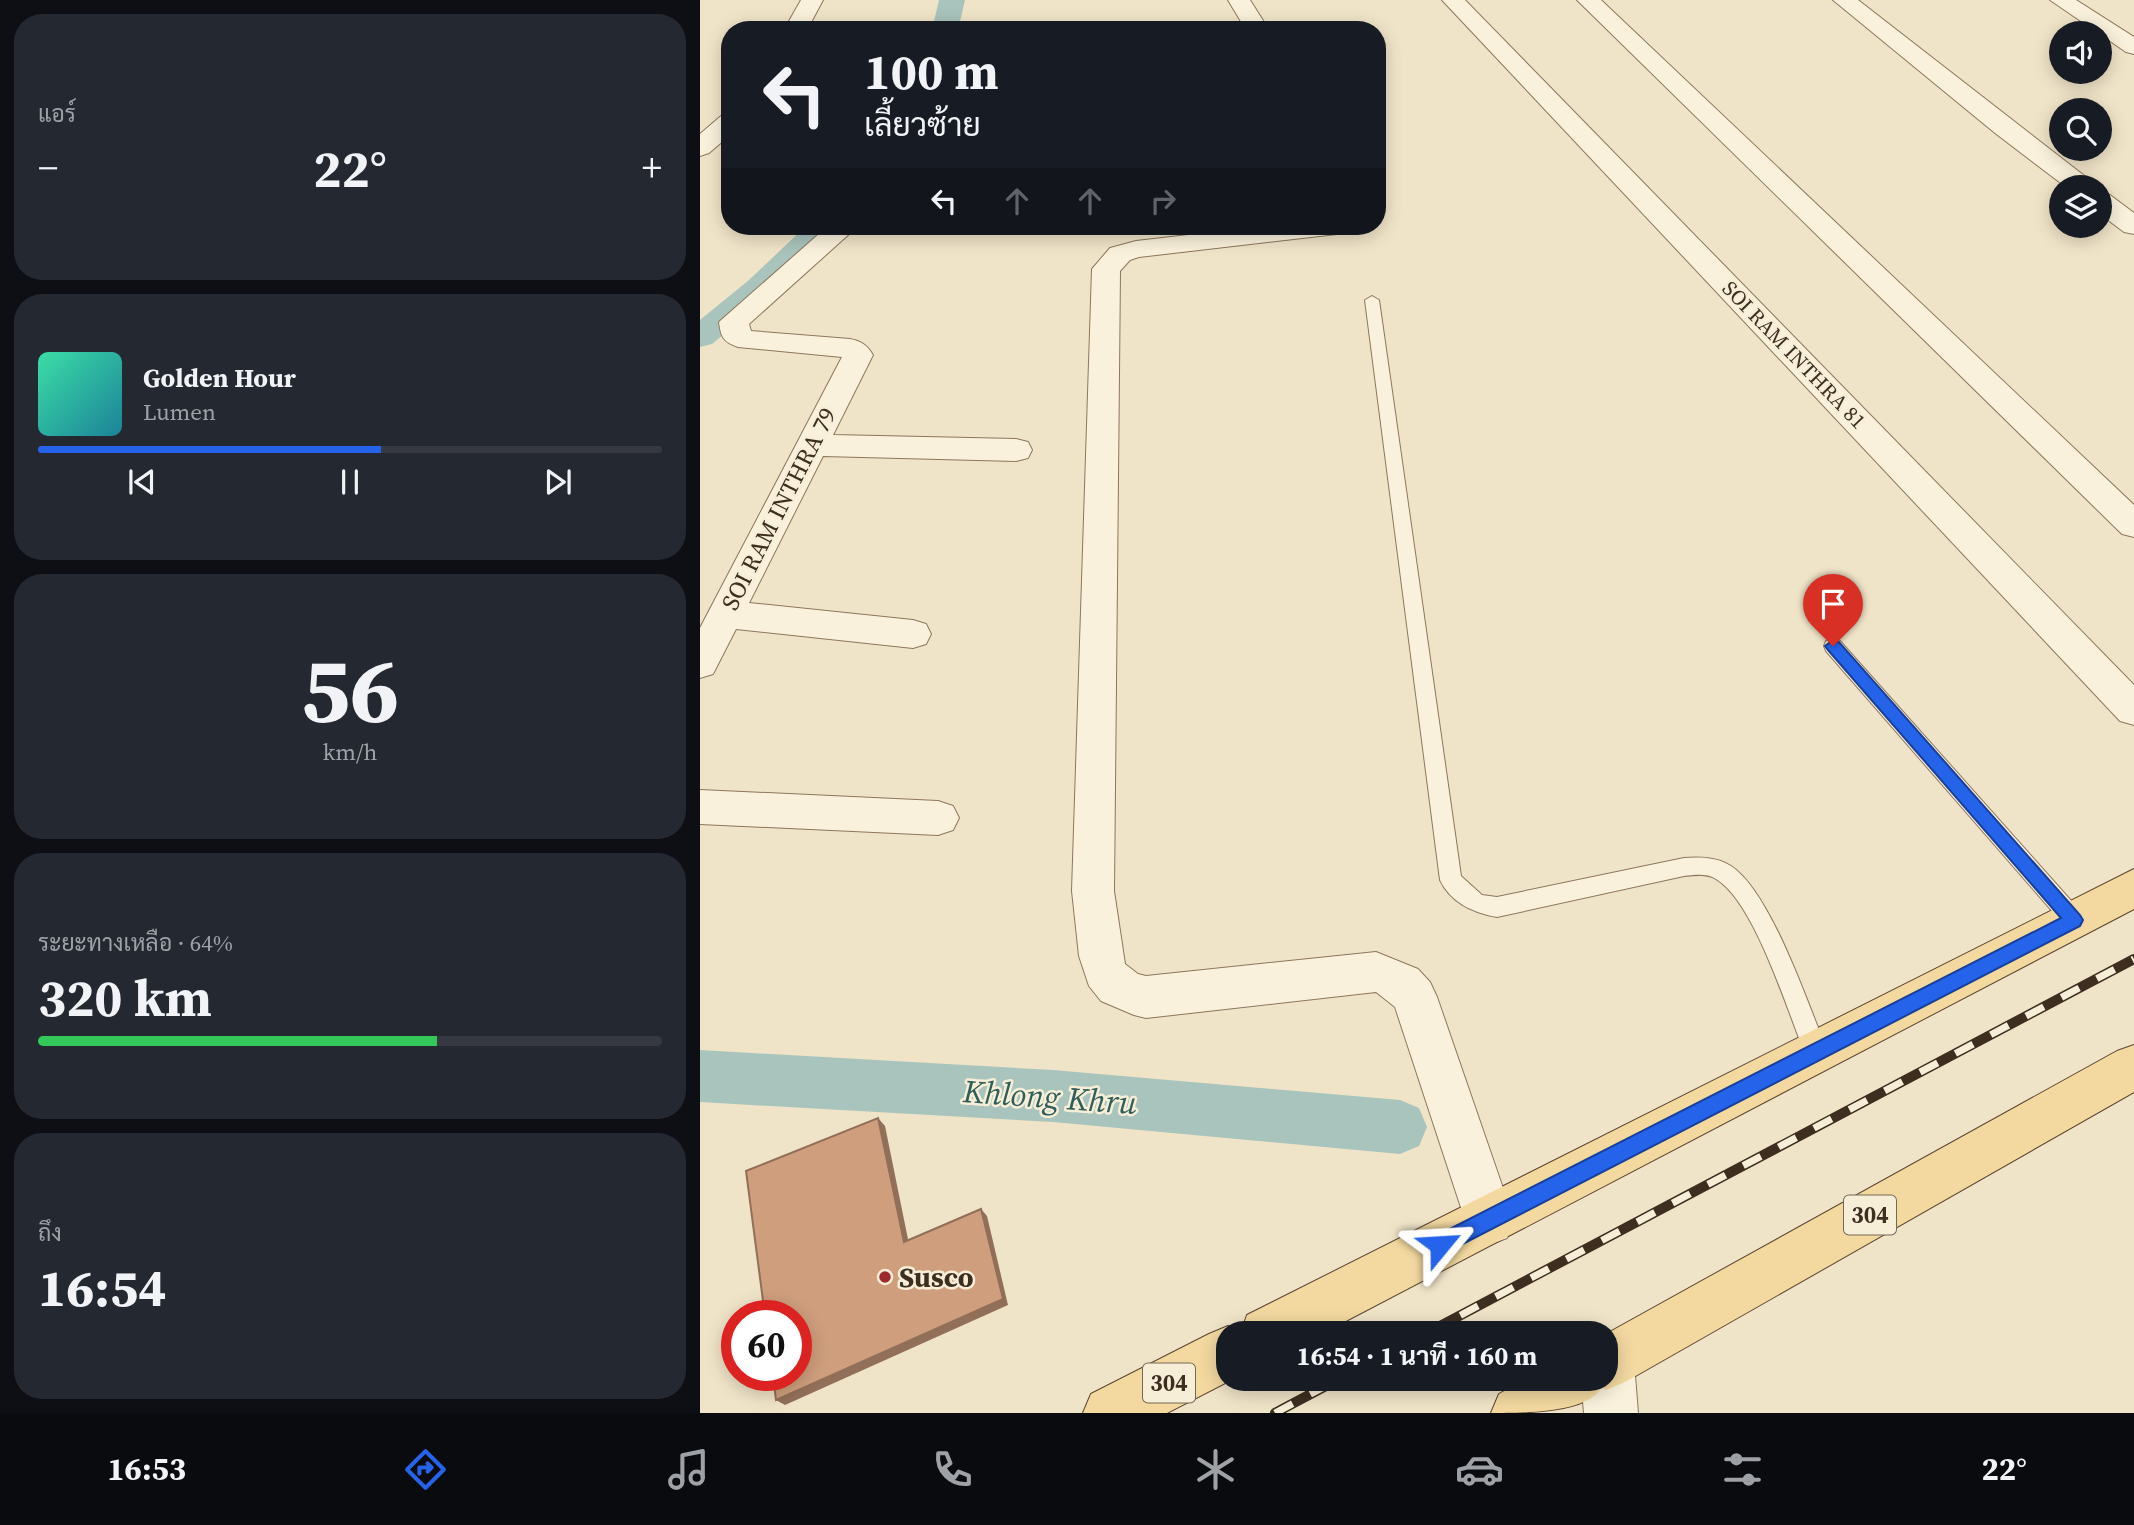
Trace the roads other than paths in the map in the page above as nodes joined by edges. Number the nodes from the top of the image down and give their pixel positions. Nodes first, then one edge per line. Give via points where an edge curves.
1 (812, 0) edge
2 (1239, 0) edge
3 (1453, 0) edge
4 (1588, 0) edge
5 (1844, 0) edge
6 (2061, 0) edge
7 (799, 21) edge
8 (1252, 21) edge
9 (2134, 47) edge
10 (721, 129) edge
11 (700, 148) edge
12 (2066, 175) edge
13 (2112, 210) edge
14 (2134, 226) edge
15 (834, 235) edge
16 (1258, 235) edge
17 (1373, 300) dead end
18 (812, 445) junction
19 (1016, 450) dead end
20 (2134, 525) edge
21 (725, 614) junction
22 (913, 635) dead end
23 (1833, 646) dead end
24 (700, 664) edge
25 (2134, 710) edge
26 (700, 807) edge
27 (938, 818) dead end
28 (2134, 888) edge
29 (2074, 920) junction
30 (1816, 1053) junction
31 (2134, 1067) edge
32 (1489, 1220) junction
33 (1291, 1321) edge
34 (1618, 1357) edge
35 (1216, 1359) edge
36 (1557, 1391) edge
37 (1609, 1391) edge
38 (1110, 1413) edge
39 (1518, 1413) edge
40 (1611, 1413) edge

1 - 7 street
2 - 8 street
3 - 25 street, SOI RAM INTHRA 81
4 - 20 street
5 - 12 street
6 - 9 street
10 - 11 street
13 - 14 street
15 - 18 street, SOI RAM INTHRA 79 via 734,322 736,336 749,340 850,348 858,355
16 - 32 street via 1136,249 1120,254 1106,270 1093,891 1105,972 1123,990 1146,996 1376,972 1408,988
17 - 30 lane via 1451,880 1477,904 1497,908 1684,867 1714,868 1734,880 1758,915
18 - 19 street
18 - 21 street, SOI RAM INTHRA 79
21 - 22 street
21 - 24 street, SOI RAM INTHRA 79
23 - 29 lane
26 - 27 street
28 - 29 main road
29 - 30 main road
30 - 32 main road
31 - 34 main road, 304
32 - 33 main road
35 - 38 main road, 304
36 - 39 main road
37 - 40 street

